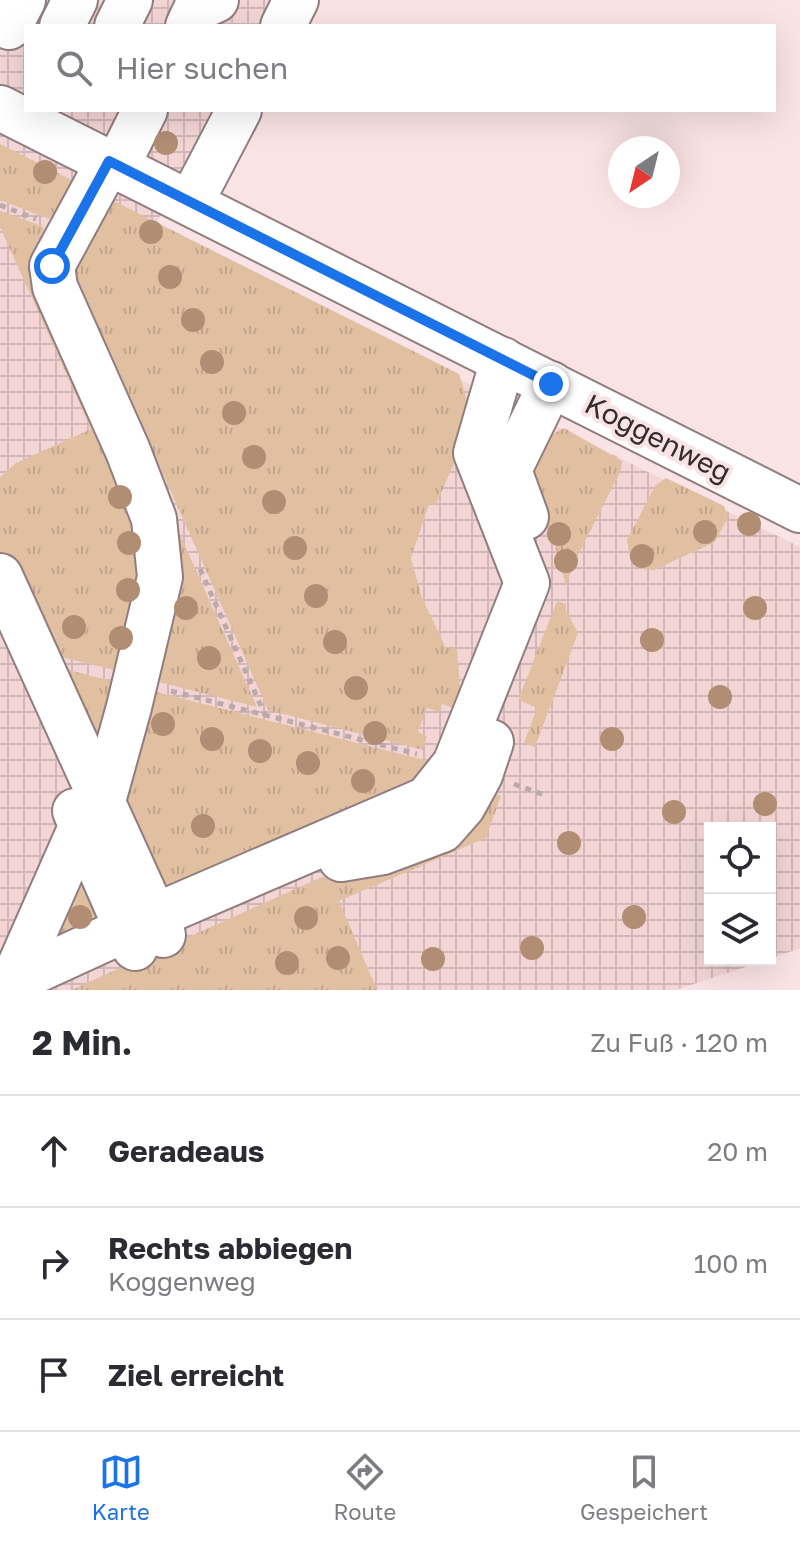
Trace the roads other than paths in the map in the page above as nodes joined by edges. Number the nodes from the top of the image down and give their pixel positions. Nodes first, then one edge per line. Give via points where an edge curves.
1 (75, 0) edge
2 (130, 0) edge
3 (216, 0) edge
4 (296, 0) edge
5 (63, 24) edge
6 (118, 24) edge
7 (189, 24) edge
8 (284, 24) edge
9 (14, 107) edge
10 (144, 112) edge
11 (238, 112) edge
12 (113, 164) junction
13 (191, 202) junction
14 (503, 360) junction
15 (551, 384) junction
16 (800, 510) edge
17 (0, 576) edge
18 (0, 638) edge
19 (468, 769) junction
20 (92, 814) junction
21 (145, 932) junction
22 (18, 986) edge

1 - 5 street
2 - 6 street
3 - 7 street via 196,9
4 - 8 street
9 - 12 street, Koggenweg
10 - 12 street
11 - 13 street
12 - 13 street, Koggenweg
12 - 20 street via 52,266 55,287 154,519 160,577 135,681
13 - 14 street, Koggenweg
14 - 15 street, Koggenweg
14 - 19 street via 476,453 527,583
15 - 16 street, Koggenweg
15 - 19 street via 509,470 551,582
17 - 20 street
18 - 20 street
19 - 21 street via 427,799
20 - 21 street
20 - 22 street
21 - 22 street

